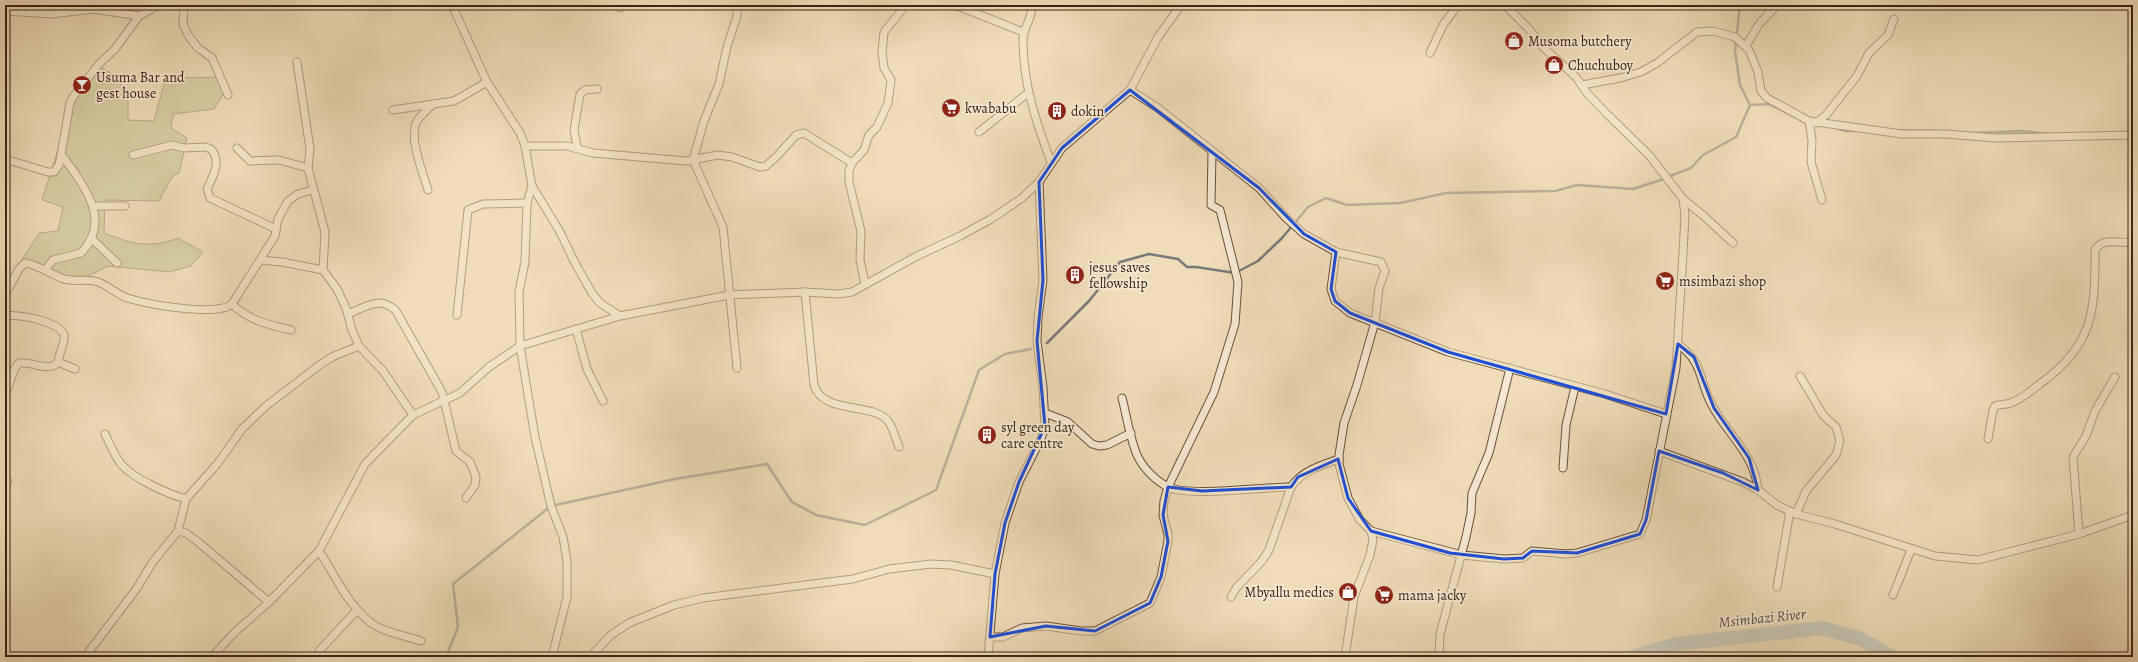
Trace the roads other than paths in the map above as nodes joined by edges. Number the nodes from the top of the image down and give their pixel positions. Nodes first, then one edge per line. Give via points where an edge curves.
1 (159, 5) edge
2 (184, 5) edge
3 (452, 5) edge
4 (738, 5) edge
5 (906, 5) edge
6 (955, 5) edge
7 (1032, 5) edge
8 (1181, 5) edge
9 (1458, 5) edge
10 (1505, 5) edge
11 (1777, 5) edge
12 (5, 11) edge
13 (139, 16) junction
14 (1894, 19) dead end
15 (1023, 32) junction
16 (1746, 46) junction
17 (1430, 53) dead end
18 (297, 62) dead end
19 (487, 82) junction
20 (1582, 85) junction
21 (597, 89) dead end
22 (1130, 90) junction
23 (1028, 93) junction
24 (228, 95) dead end
25 (432, 105) junction
26 (393, 110) dead end
27 (1808, 121) junction
28 (1816, 123) junction
29 (979, 132) dead end
30 (2133, 135) edge
31 (525, 146) junction
32 (577, 147) junction
33 (237, 148) dead end
34 (1212, 153) junction
35 (61, 155) junction
36 (133, 155) dead end
37 (5, 160) edge
38 (693, 160) junction
39 (1051, 162) junction
40 (852, 163) junction
41 (308, 168) junction
42 (1039, 182) junction
43 (532, 186) junction
44 (312, 190) junction
45 (428, 190) dead end
46 (1683, 199) junction
47 (1822, 200) dead end
48 (527, 203) junction
49 (94, 206) junction
50 (125, 206) dead end
51 (276, 230) junction
52 (91, 238) junction
53 (1732, 243) dead end
54 (2133, 243) edge
55 (1336, 252) junction
56 (261, 260) junction
57 (117, 263) dead end
58 (44, 270) junction
59 (323, 270) junction
60 (866, 284) junction
61 (805, 292) junction
62 (5, 295) edge
63 (729, 295) junction
64 (232, 304) junction
65 (348, 314) junction
66 (457, 315) dead end
67 (5, 316) edge
68 (620, 316) junction
69 (1375, 322) junction
70 (576, 329) junction
71 (291, 330) dead end
72 (1678, 344) junction
73 (359, 346) junction
74 (520, 346) junction
75 (58, 362) junction
76 (737, 368) dead end
77 (1510, 368) junction
78 (75, 369) dead end
79 (1800, 376) dead end
80 (2115, 377) dead end
81 (7, 386) edge
82 (1575, 387) junction
83 (5, 395) edge
84 (1122, 398) dead end
85 (603, 401) dead end
86 (444, 402) junction
87 (1045, 414) junction
88 (1666, 414) junction
89 (413, 415) junction
90 (1131, 433) junction
91 (105, 434) dead end
92 (1988, 439) dead end
93 (899, 447) dead end
94 (1659, 451) junction
95 (1339, 459) junction
96 (1562, 468) dead end
97 (1168, 487) junction
98 (1291, 487) junction
99 (1758, 490) junction
100 (466, 498) dead end
101 (186, 499) junction
102 (1793, 513) junction
103 (2133, 515) edge
104 (178, 531) junction
105 (1371, 531) junction
106 (2079, 534) junction
107 (1911, 550) junction
108 (319, 551) junction
109 (1462, 555) junction
110 (995, 574) junction
111 (1777, 587) dead end
112 (1893, 595) dead end
113 (1231, 597) dead end
114 (269, 602) junction
115 (357, 610) junction
116 (990, 637) junction
117 (421, 641) dead end
118 (319, 651) dead end
119 (85, 657) edge
120 (212, 657) edge
121 (552, 657) edge
122 (590, 657) edge
123 (988, 657) edge
124 (1346, 657) edge
125 (1439, 657) edge

1 - 13 street
2 - 24 street via 183,24 188,35 198,48 212,58
3 - 19 street
4 - 38 street via 719,84 704,121
5 - 40 street via 884,32 884,68 891,80 888,103 877,127 868,135 864,150
6 - 15 street
7 - 15 street via 1032,14
8 - 22 street via 1158,37
9 - 17 street via 1443,25
10 - 20 street
11 - 16 street via 1759,24
12 - 13 street via 51,14 94,10
13 - 35 street via 115,49 99,64 73,97
14 - 28 street via 1888,35 1869,52 1857,76 1826,115
15 - 23 street via 1023,59
16 - 20 street via 1735,37 1713,31 1697,32 1641,72
16 - 27 street via 1753,55 1759,85 1767,98
18 - 41 street via 309,139
19 - 25 street via 454,101
19 - 31 street via 520,133
20 - 46 street via 1606,113 1649,155
21 - 32 street via 585,90 580,94 574,130
22 - 34 street via 1158,108
22 - 39 street via 1062,148
23 - 29 street
23 - 39 street
25 - 26 street
25 - 45 street via 417,122 414,139
27 - 28 street
27 - 47 street via 1812,140 1811,162
28 - 30 street via 1902,134 1996,138
31 - 32 street
31 - 43 street
32 - 38 street via 593,152
33 - 41 street via 250,161 279,160
34 - 55 street via 1259,188 1304,234
34 - 97 street via 1211,205 1220,210 1238,282 1235,324 1220,378
35 - 37 street via 54,172
35 - 49 street via 86,188
36 - 51 street via 172,145 212,149 217,166 206,189 207,194 216,202
38 - 40 street via 718,155 760,167 766,166 796,135 804,133
38 - 63 street via 723,227
39 - 42 street
40 - 60 street via 849,182 861,231 860,260
41 - 44 street
42 - 60 street via 1022,198 991,219 915,256
42 - 87 street via 1043,280 1037,341
43 - 48 street
43 - 68 street via 592,292 600,303
44 - 51 street via 298,194 288,201 281,212
44 - 59 street via 325,232
46 - 53 street
46 - 72 street via 1685,221
48 - 66 street via 483,204 468,210
48 - 74 street via 525,262 519,292
49 - 50 street
49 - 52 street via 96,212
51 - 56 street
52 - 57 street
52 - 58 street via 82,253 52,260
54 - 92 street via 2104,242 2097,245 2092,306 2087,329 2078,350 2066,364 2014,402 1995,406
55 - 69 street via 1331,284 1334,300 1350,313
55 - 69 street via 1381,262 1385,271 1379,288
56 - 59 street
56 - 64 street
58 - 62 street via 34,264 25,263
58 - 64 street via 65,279 96,281 127,298 182,308 221,310
59 - 65 street via 337,289
60 - 61 street via 844,294
61 - 63 street
61 - 93 street via 816,393 845,407 881,415 888,422
63 - 68 street
63 - 76 street
64 - 71 street via 242,314 254,320
65 - 73 street
65 - 86 street via 373,304 389,304 396,311 436,381
67 - 75 street via 38,320 60,328 64,340
68 - 70 street
69 - 77 street via 1448,352
69 - 95 street via 1344,423
70 - 74 street
70 - 85 street via 587,369
72 - 88 street via 1674,380
72 - 99 street via 1694,357 1714,408 1749,458 1756,474
73 - 89 street via 383,371
73 - 101 street via 321,364 266,406 242,429 218,463
74 - 86 street via 489,367 460,393
74 - 121 street via 551,506 563,537 567,561 567,597
75 - 78 street
75 - 81 street via 49,368 19,363
77 - 82 street
77 - 109 street via 1489,453 1472,493 1471,513
79 - 102 street via 1823,415 1836,428 1840,441 1836,454 1806,491
80 - 106 street via 2095,411 2086,436 2072,457
81 - 83 street
82 - 88 street
82 - 96 street via 1566,425
84 - 90 street
86 - 89 street
86 - 100 street via 456,451 470,462 476,477 475,485
87 - 90 street via 1068,422 1092,444 1099,446 1107,445
87 - 110 street via 1041,439 1019,482 1005,523
88 - 94 street
89 - 108 street via 366,464
90 - 97 street via 1137,455 1144,468
91 - 101 street via 122,466 158,488
94 - 99 street via 1723,473
94 - 109 street via 1646,520 1640,534 1577,553 1532,552 1523,558 1504,559
95 - 98 street via 1298,477
95 - 105 street via 1348,498 1360,520
97 - 98 street via 1183,491 1202,491
97 - 116 street via 1163,515 1168,541 1161,578 1150,603 1094,631 1040,626 1022,628 1003,637
98 - 113 street via 1269,550
99 - 102 street via 1777,505
101 - 104 street
102 - 107 street via 1835,524
102 - 111 street
103 - 106 street
104 - 114 street via 186,533 198,542
104 - 119 street
105 - 109 street
105 - 124 street via 1373,547 1354,597
106 - 107 street via 2023,550 1971,560
107 - 112 street
108 - 114 street
108 - 115 street
109 - 125 street via 1440,634
110 - 116 street
110 - 122 street via 951,565 930,564 890,569 853,579 703,598 629,623 611,634
114 - 120 street via 235,632
115 - 117 street via 375,626
115 - 118 street
116 - 123 street

